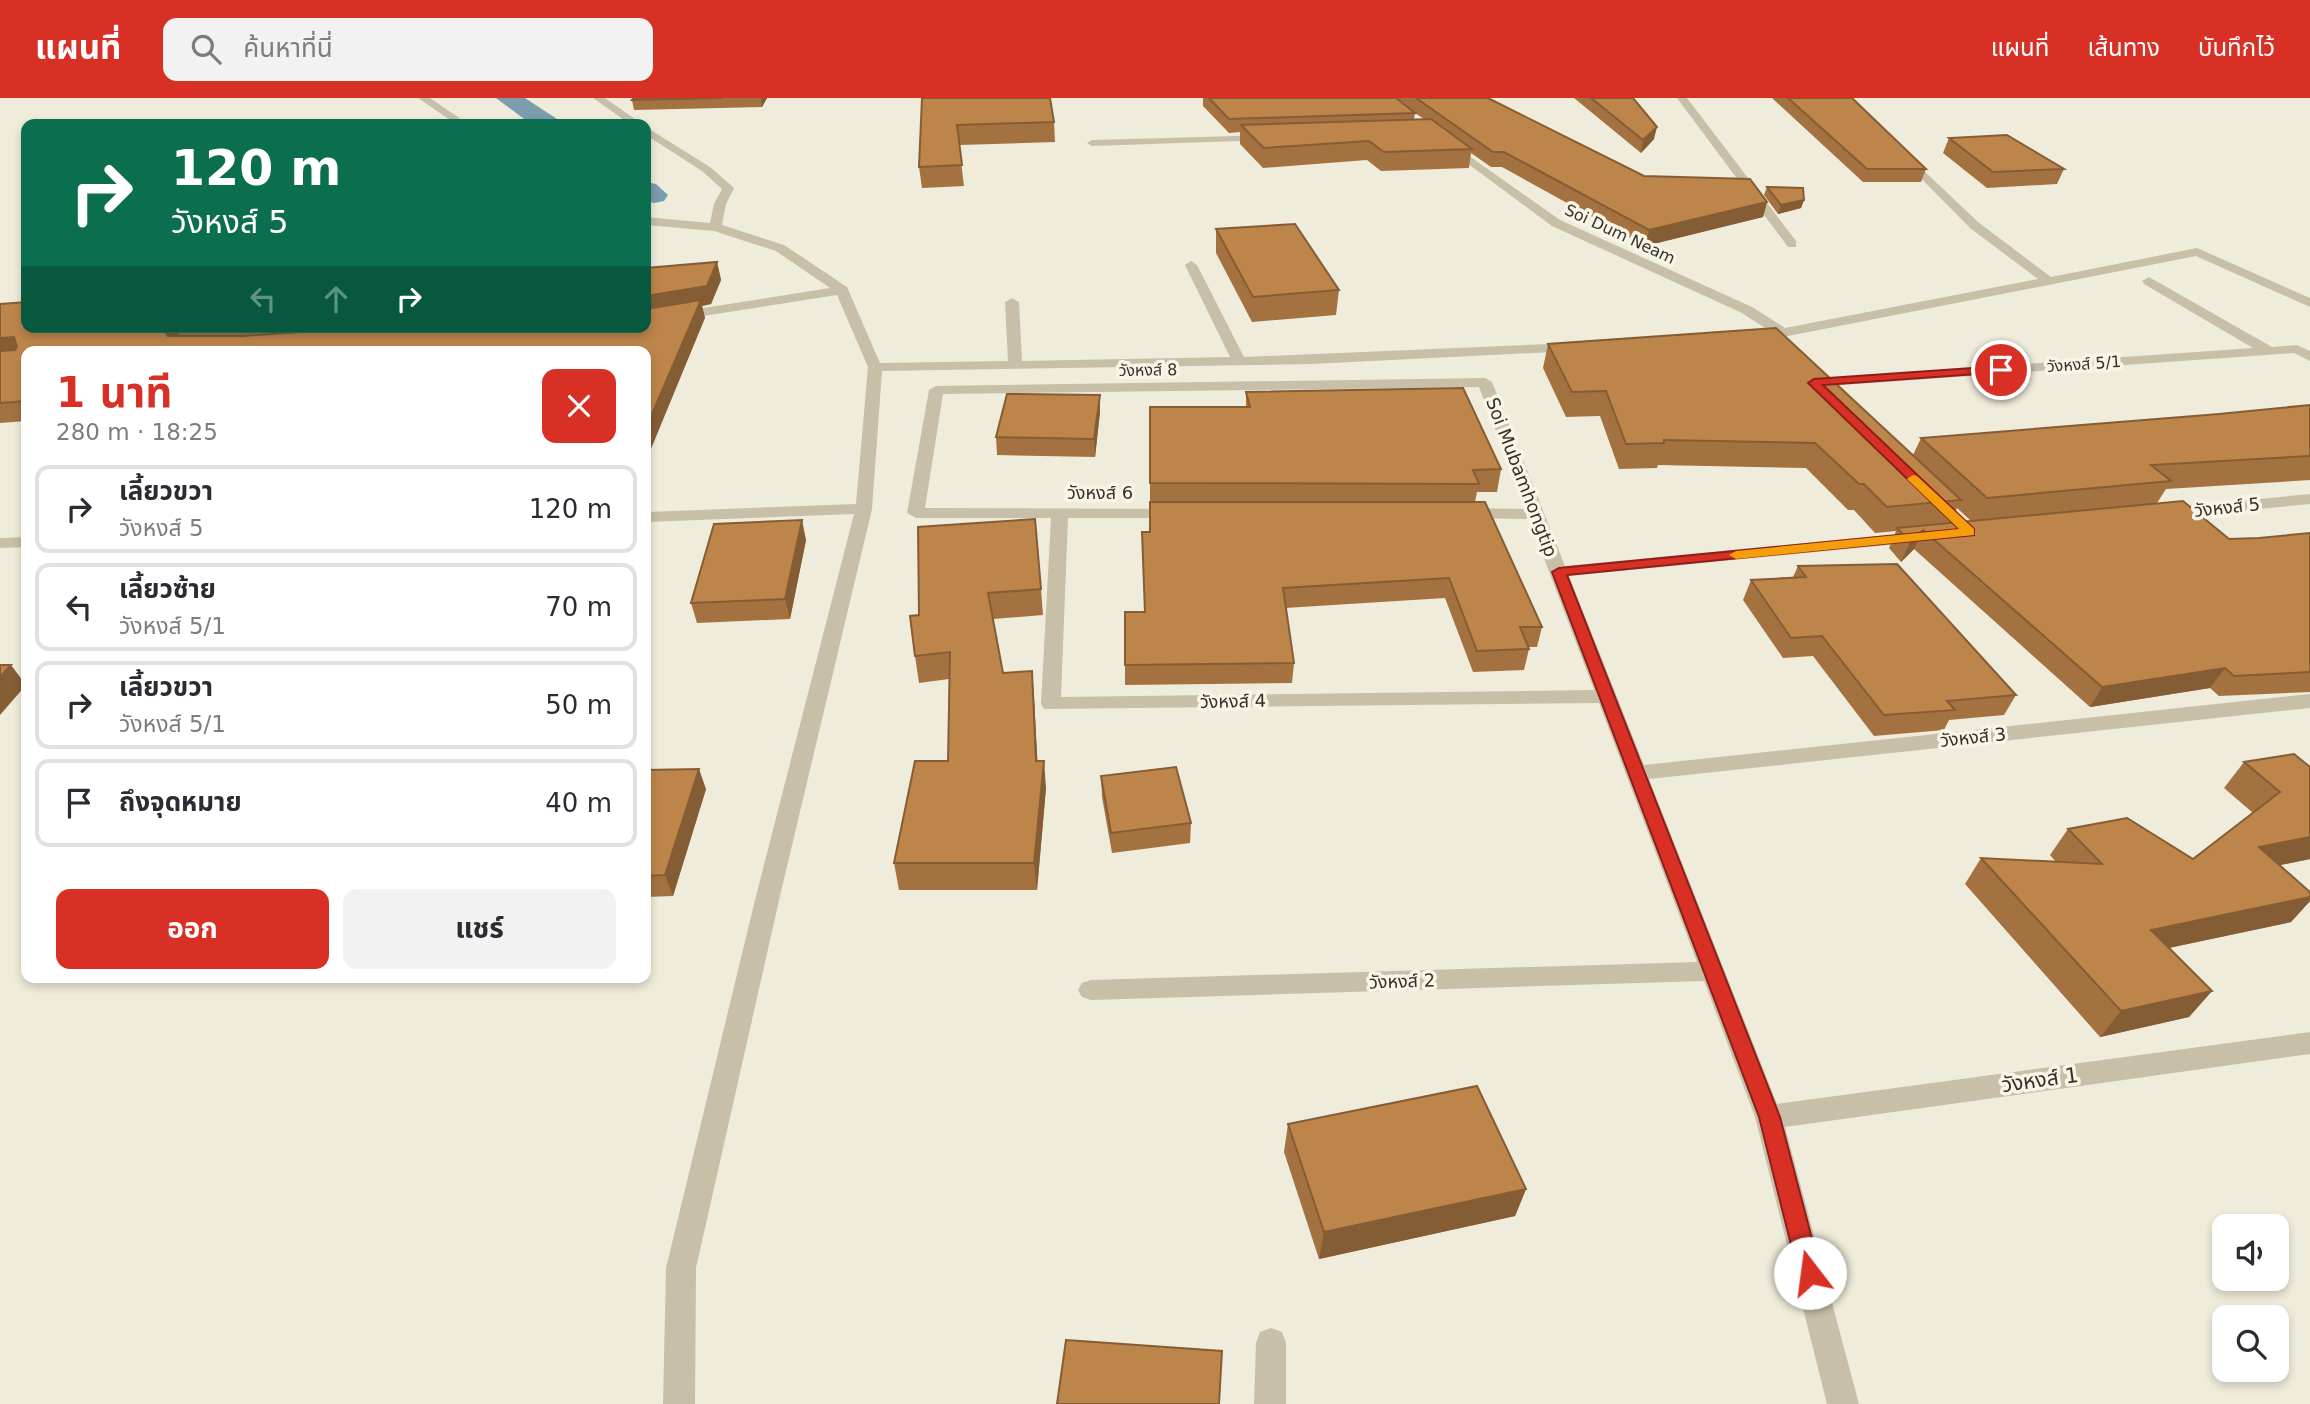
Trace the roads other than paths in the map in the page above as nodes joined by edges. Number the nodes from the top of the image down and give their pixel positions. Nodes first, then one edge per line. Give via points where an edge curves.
1 (423, 98) edge
2 (598, 98) edge
3 (1682, 98) edge
4 (455, 119) edge
5 (630, 119) edge
6 (651, 133) edge
7 (1283, 137) edge
8 (1440, 139) edge
9 (1092, 143) dead end
10 (1896, 146) edge
11 (651, 221) edge
12 (715, 227) junction
13 (1792, 244) dead end
14 (1191, 265) dead end
15 (2149, 281) dead end
16 (2050, 282) junction
17 (842, 290) junction
18 (1012, 302) dead end
19 (2310, 303) edge
20 (651, 320) edge
21 (1783, 333) junction
22 (1742, 335) edge
23 (1591, 346) edge
24 (2269, 351) junction
25 (2310, 357) edge
26 (1239, 361) junction
27 (1015, 365) junction
28 (875, 366) junction
29 (1485, 382) joint
30 (1833, 401) edge
31 (2310, 499) edge
32 (864, 509) junction
33 (916, 513) joint
34 (1060, 513) junction
35 (1200, 513) edge
36 (1452, 513) edge
37 (1536, 513) junction
38 (2147, 515) edge
39 (651, 517) edge
40 (1942, 535) edge
41 (21, 542) edge
42 (0, 543) edge
43 (1559, 572) junction
44 (1606, 696) junction
45 (2310, 701) edge
46 (1636, 773) junction
47 (1713, 971) junction
48 (1091, 990) dead end
49 (2310, 1043) edge
50 (1769, 1117) junction
51 (1271, 1343) dead end
52 (679, 1404) edge
53 (1270, 1404) edge
54 (1843, 1404) edge

1 - 4 street
2 - 5 street
3 - 13 street
6 - 12 street via 728,188
7 - 9 street
8 - 21 street, Soi Dum Neam via 1556,223 1703,289
10 - 16 street via 1974,225
11 - 12 street
12 - 17 street via 779,248
14 - 26 street
15 - 24 street
16 - 19 street via 2197,252
16 - 21 street
17 - 20 street
17 - 28 street
18 - 27 street
21 - 22 street
23 - 26 street
24 - 25 street, วังหงส์ 5/1 via 2297,349
24 - 30 street, วังหงส์ 5/1 via 1809,378
26 - 27 street
27 - 28 street
28 - 32 street
29 - 33 street, วังหงส์ 8 via 936,390
29 - 37 street, Soi Mubamhongtip
31 - 38 street, วังหงส์ 5
32 - 39 street
32 - 52 street via 681,1268
33 - 34 street, วังหงส์ 6
34 - 35 street, วังหงส์ 6
34 - 44 street, วังหงส์ 4 via 1051,704
36 - 37 street
37 - 43 street, Soi Mubamhongtip
40 - 43 street
41 - 42 street
43 - 44 street, Soi Mubamhongtip
44 - 46 street, Soi Mubamhongtip
45 - 46 street, วังหงส์ 3
46 - 47 street, Soi Mubamhongtip
47 - 48 street, วังหงส์ 2
47 - 50 street, Soi Mubamhongtip
49 - 50 street, วังหงส์ 1
50 - 54 street, Soi Mubamhongtip
51 - 53 street

